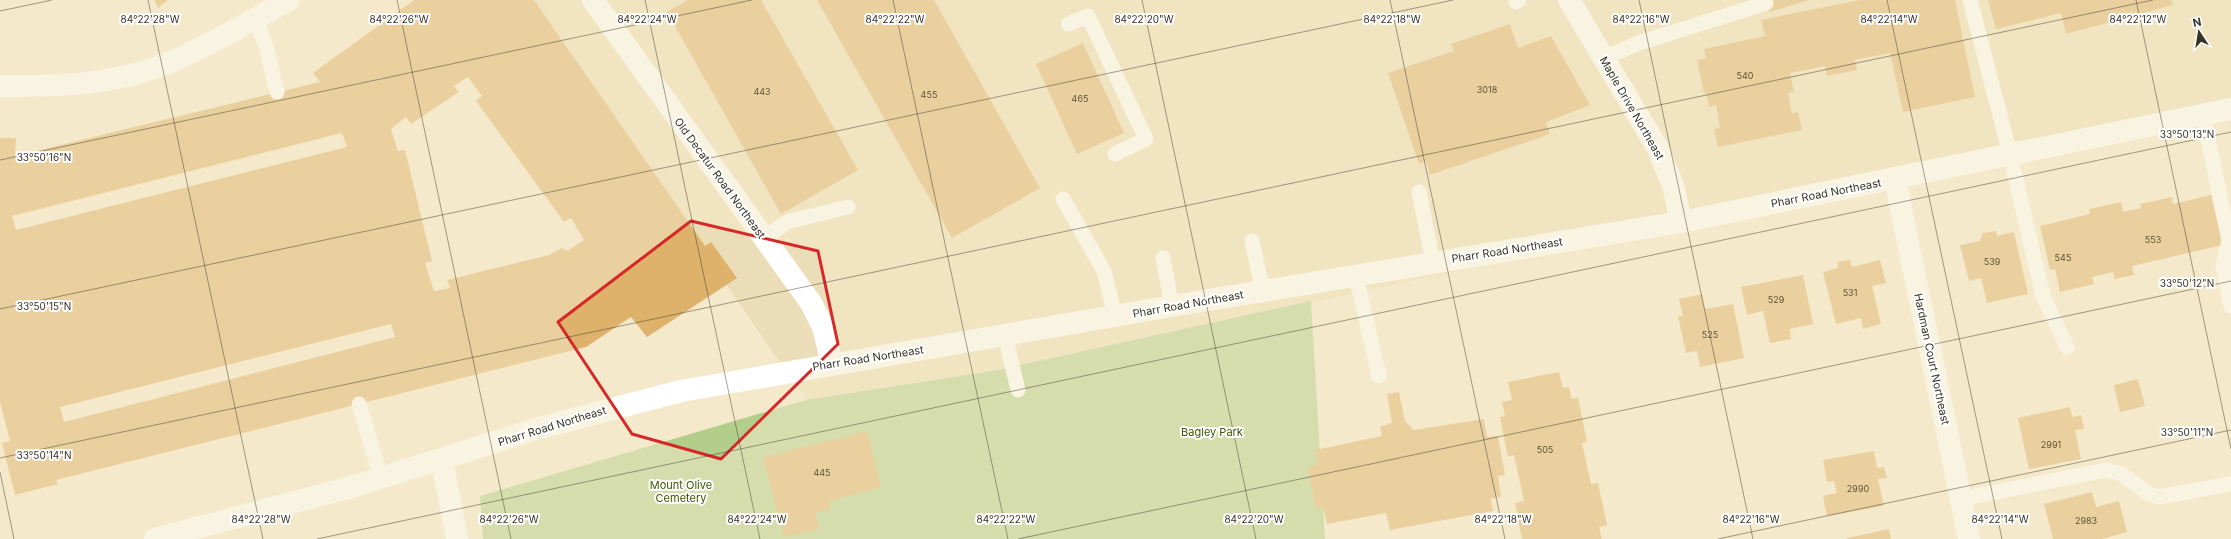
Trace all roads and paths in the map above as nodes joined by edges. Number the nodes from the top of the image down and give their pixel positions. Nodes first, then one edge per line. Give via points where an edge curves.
1 (289, 0) edge
2 (593, 0) edge
3 (1569, 0) edge
4 (1970, 0) edge
5 (1766, 3) dead end
6 (255, 18) junction
7 (1068, 24) dead end
8 (1604, 58) junction
9 (0, 86) edge
10 (277, 92) dead end
11 (2231, 109) edge
12 (2203, 115) junction
13 (1115, 154) dead end
14 (2010, 154) junction
15 (1895, 179) junction
16 (1419, 192) dead end
17 (1063, 199) dead end
18 (848, 207) dead end
19 (1681, 222) junction
20 (764, 238) junction
21 (1252, 241) dead end
22 (1163, 258) dead end
23 (1433, 262) junction
24 (1356, 276) junction
25 (1263, 291) junction
26 (1172, 306) junction
27 (2231, 306) edge
28 (1115, 316) junction
29 (1005, 335) junction
30 (2067, 347) dead end
31 (832, 363) junction
32 (1379, 376) dead end
33 (1018, 390) dead end
34 (359, 404) dead end
35 (442, 460) junction
36 (381, 478) junction
37 (2231, 484) edge
38 (1961, 498) junction
39 (154, 539) edge
40 (457, 539) edge
41 (1970, 539) edge

1 - 6 street
2 - 20 street, Old Decatur Road Northeast
3 - 8 street, Maple Drive Northeast
4 - 14 lane
5 - 8 lane via 1639,43
6 - 9 street via 181,56 140,73 98,82 54,86
6 - 10 lane via 266,46
7 - 13 lane via 1088,16 1146,139
8 - 19 street, Maple Drive Northeast via 1657,147 1674,184
11 - 12 street, Pharr Road Northeast
12 - 14 street, Pharr Road Northeast
12 - 27 lane via 2230,240 2222,266
14 - 15 street, Pharr Road Northeast
14 - 30 lane via 2043,296
15 - 19 street, Pharr Road Northeast
15 - 38 street, Hardman Court Northeast
16 - 23 lane
17 - 28 lane via 1104,271
18 - 20 lane via 787,222
19 - 23 street, Pharr Road Northeast
20 - 31 street, Old Decatur Road Northeast via 811,303 823,327
21 - 25 lane
22 - 26 lane
23 - 24 street, Pharr Road Northeast
24 - 25 street, Pharr Road Northeast
24 - 32 lane
25 - 26 street, Pharr Road Northeast
26 - 28 street, Pharr Road Northeast
28 - 29 street, Pharr Road Northeast
29 - 31 street, Pharr Road Northeast
29 - 33 lane
31 - 35 street, Pharr Road Northeast via 681,391 631,403 536,429
34 - 36 lane
35 - 36 street, Pharr Road Northeast
35 - 40 street
36 - 39 street, Pharr Road Northeast
37 - 38 lane via 2158,497 2149,494 2120,473 2106,470
38 - 41 street, Hardman Court Northeast

